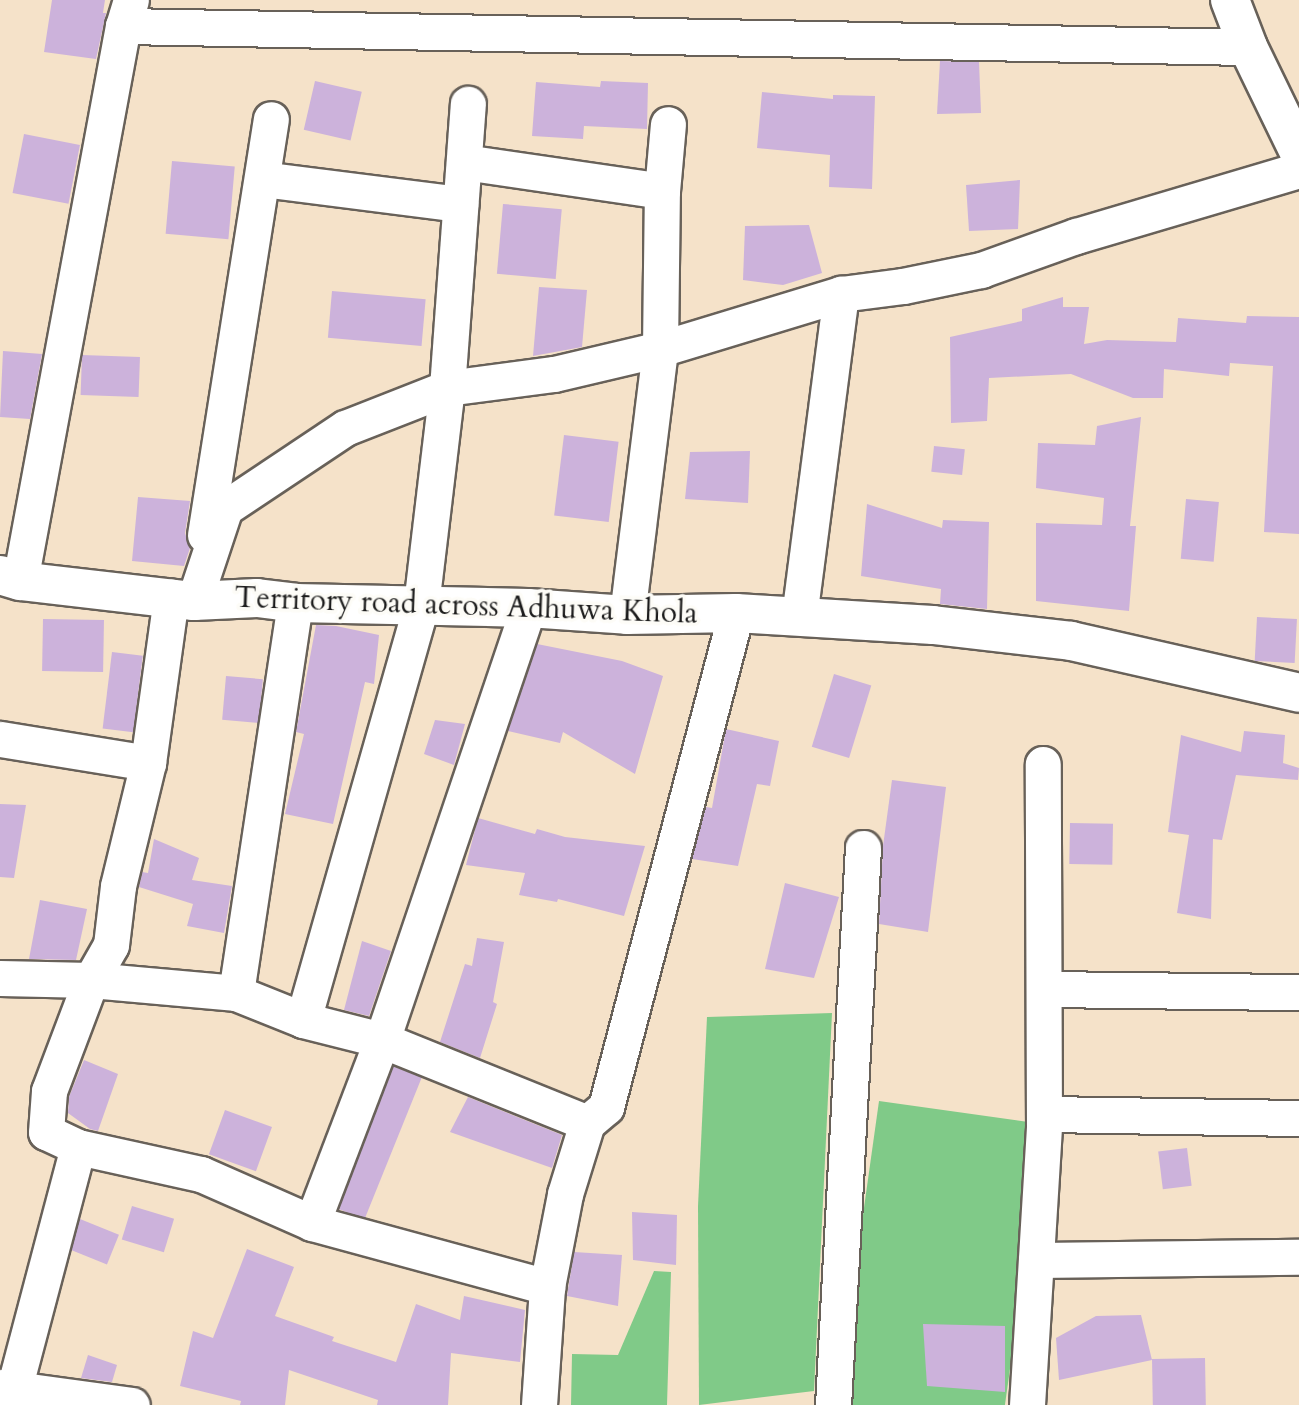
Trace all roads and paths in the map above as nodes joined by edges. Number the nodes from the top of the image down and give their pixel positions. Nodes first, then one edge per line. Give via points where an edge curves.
1 (1230, 0) edge
2 (127, 13) edge
3 (1248, 47) junction
4 (468, 104) dead end
5 (271, 119) dead end
6 (668, 124) dead end
7 (1299, 152) edge
8 (464, 162) junction
9 (1299, 170) edge
10 (262, 180) junction
11 (662, 191) junction
12 (460, 204) junction
13 (841, 294) junction
14 (660, 349) junction
15 (447, 388) junction
16 (10, 578) edge
17 (183, 599) junction
18 (295, 603) junction
19 (421, 605) junction
20 (528, 608) junction
21 (736, 613) junction
22 (627, 615) junction
23 (799, 617) junction
24 (1299, 694) edge
25 (0, 739) edge
26 (148, 762) junction
27 (1043, 764) dead end
28 (863, 848) dead end
29 (0, 978) edge
30 (91, 980) junction
31 (1044, 989) junction
32 (1299, 992) edge
33 (236, 993) junction
34 (303, 1020) junction
35 (382, 1040) junction
36 (1044, 1114) junction
37 (1299, 1118) edge
38 (587, 1123) junction
39 (78, 1147) junction
40 (312, 1223) junction
41 (1299, 1257) edge
42 (1036, 1260) junction
43 (547, 1287) junction
44 (7, 1388) edge
45 (132, 1405) edge
46 (538, 1405) edge
47 (833, 1405) edge
48 (1027, 1405) edge

1 - 3 street
2 - 3 street
2 - 16 street
3 - 7 street
4 - 8 street
5 - 10 street
6 - 11 street
8 - 11 street
8 - 12 street
9 - 13 street via 1076,236 981,270
10 - 12 street
10 - 17 street
11 - 14 street
12 - 15 street
13 - 14 street
13 - 23 street
14 - 15 street via 554,374
14 - 22 street
15 - 17 street via 345,428 225,508
15 - 19 street
16 - 17 street, Territory road across Adhuwa Khola
17 - 18 street, Territory road across Adhuwa Khola via 257,598
17 - 26 street
18 - 19 street, Territory road across Adhuwa Khola
18 - 33 street
19 - 20 street, Territory road across Adhuwa Khola
19 - 34 street
20 - 22 street, Territory road across Adhuwa Khola
20 - 35 street
21 - 22 street, Territory road across Adhuwa Khola
21 - 23 street, Territory road across Adhuwa Khola
21 - 38 street via 606,1107
23 - 24 street, Territory road across Adhuwa Khola via 933,625 1071,641
25 - 26 street
26 - 30 street via 118,886 111,945
27 - 31 street
28 - 47 street
29 - 30 street
30 - 33 street
30 - 39 street via 49,1091 46,1132
31 - 32 street
31 - 36 street
33 - 34 street
34 - 35 street
35 - 38 street
35 - 40 street
36 - 37 street
36 - 42 street
38 - 43 street via 565,1194
39 - 40 street via 201,1174
39 - 44 street
40 - 43 street
41 - 42 street
42 - 48 street
43 - 46 street
44 - 45 street

